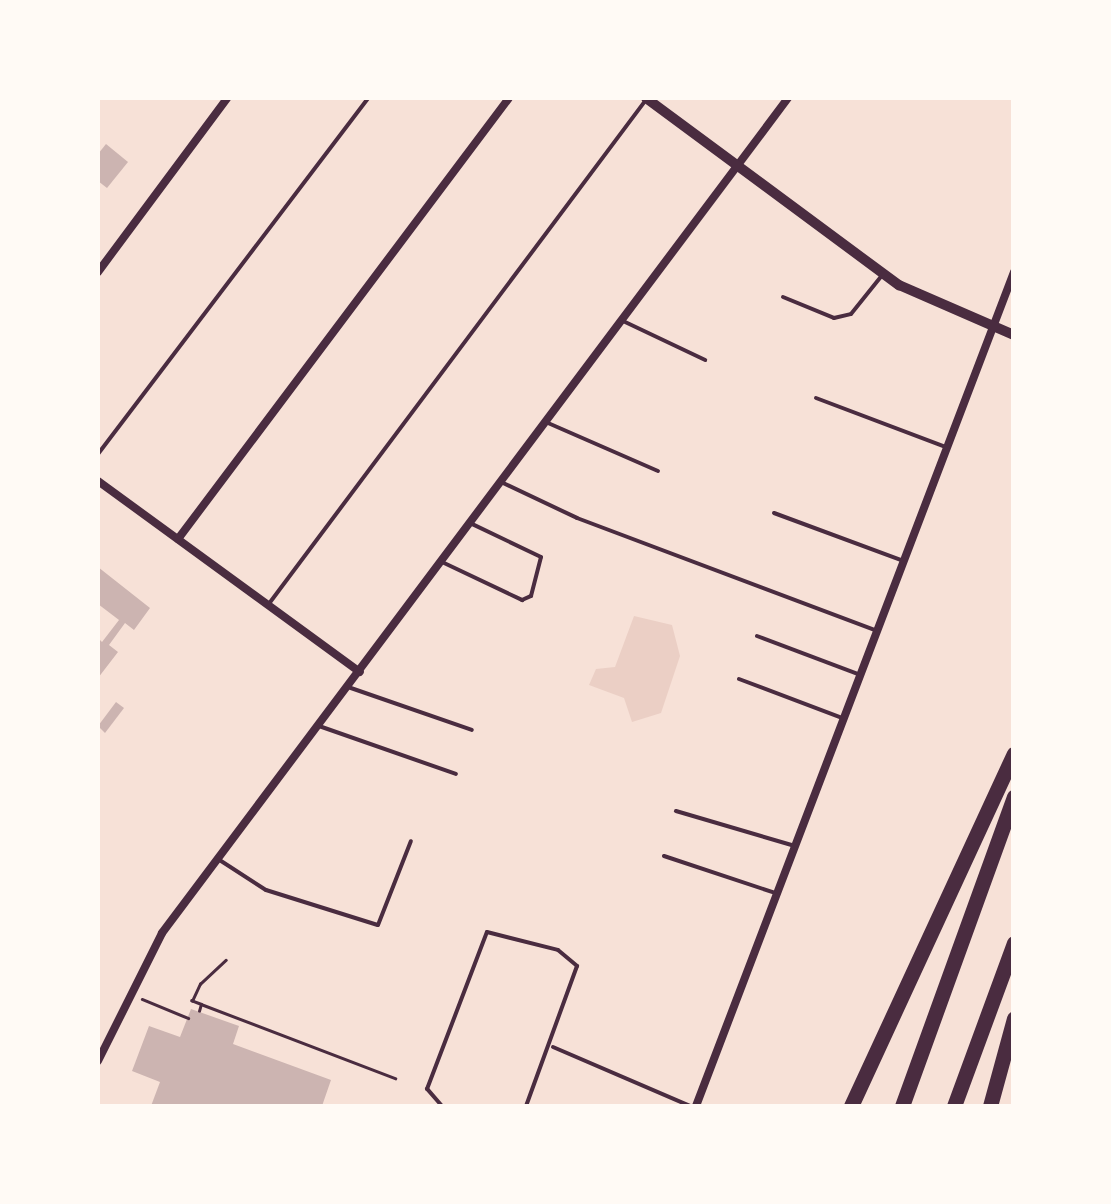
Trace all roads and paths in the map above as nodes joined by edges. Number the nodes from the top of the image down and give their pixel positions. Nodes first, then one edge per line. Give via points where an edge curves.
1 (228, 98) edge
2 (368, 98) edge
3 (509, 98) edge
4 (647, 98) edge
5 (788, 98) edge
6 (736, 167) junction
7 (98, 272) edge
8 (1014, 272) edge
9 (883, 274) junction
10 (783, 297) dead end
11 (622, 320) junction
12 (991, 329) junction
13 (1014, 335) edge
14 (704, 360) dead end
15 (816, 398) dead end
16 (546, 422) junction
17 (946, 447) junction
18 (98, 454) edge
19 (658, 471) dead end
20 (98, 481) edge
21 (502, 482) junction
22 (774, 513) dead end
23 (470, 523) junction
24 (178, 538) junction
25 (903, 560) junction
26 (442, 562) junction
27 (268, 606) junction
28 (878, 632) junction
29 (757, 636) dead end
30 (360, 672) junction
31 (860, 675) junction
32 (739, 679) dead end
33 (348, 687) junction
34 (844, 719) junction
35 (319, 726) junction
36 (472, 730) dead end
37 (1014, 754) edge
38 (456, 774) dead end
39 (1014, 798) edge
40 (676, 811) dead end
41 (411, 841) dead end
42 (795, 846) junction
43 (664, 856) dead end
44 (218, 859) junction
45 (776, 893) junction
46 (1014, 943) edge
47 (226, 960) dead end
48 (136, 996) dead end
49 (201, 1004) junction
50 (199, 1012) dead end
51 (188, 1018) dead end
52 (1014, 1018) edge
53 (553, 1047) junction
54 (98, 1061) edge
55 (395, 1078) dead end
56 (442, 1106) edge
57 (526, 1106) edge
58 (693, 1106) edge
59 (851, 1106) edge
60 (902, 1106) edge
61 (954, 1106) edge
62 (990, 1106) edge

1 - 7 street
2 - 18 lane
3 - 24 street
4 - 6 street
4 - 27 lane
5 - 6 street
6 - 9 street
6 - 11 street
8 - 12 street
9 - 10 lane via 851,314 834,318
9 - 12 street
11 - 14 lane
11 - 16 street
12 - 13 street
12 - 17 street
15 - 17 lane
16 - 19 lane
16 - 21 street
17 - 25 street
20 - 24 street
21 - 23 street
21 - 28 lane via 577,518
22 - 25 lane
23 - 26 street
23 - 26 lane via 541,556 531,596 522,600
24 - 27 street
25 - 28 street
26 - 30 street
27 - 30 street
28 - 31 street
29 - 31 lane
30 - 33 street
31 - 34 street
32 - 34 lane
33 - 35 street
33 - 36 lane
34 - 42 street
35 - 38 lane
35 - 44 street
37 - 59 highway
39 - 60 highway
40 - 42 lane
41 - 44 lane via 378,925 266,890
42 - 45 street
43 - 45 lane
44 - 54 street via 162,934
45 - 58 street
46 - 61 highway
47 - 49 path via 200,984 192,1001
48 - 51 path
49 - 50 path
49 - 55 path
52 - 62 highway
53 - 56 lane via 577,966 558,950 487,932 427,1089
53 - 57 lane
53 - 58 lane

